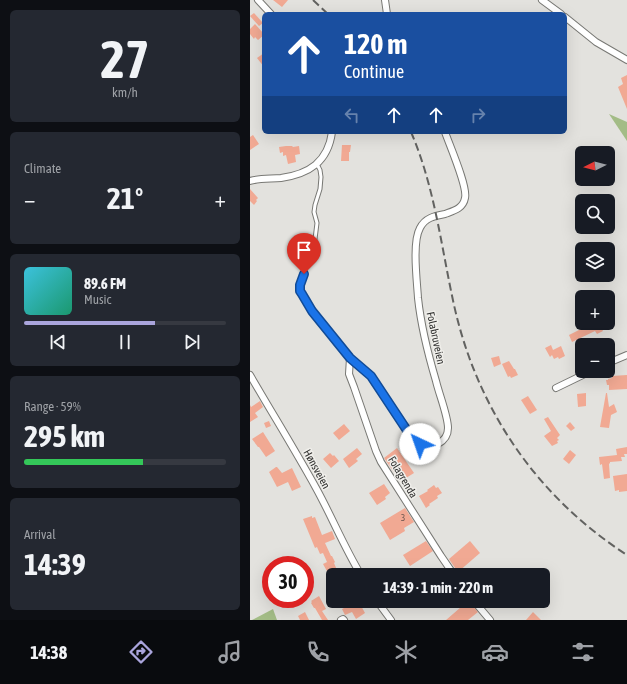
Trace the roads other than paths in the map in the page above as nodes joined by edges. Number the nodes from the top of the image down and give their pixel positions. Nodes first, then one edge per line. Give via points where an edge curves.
1 (258, 0) edge
2 (385, 0) edge
3 (542, 0) edge
4 (269, 12) edge
5 (387, 12) edge
6 (558, 12) edge
7 (567, 19) edge
8 (627, 60) edge
9 (331, 134) edge
10 (445, 134) edge
11 (317, 164) junction
12 (250, 181) edge
13 (627, 355) edge
14 (350, 358) junction
15 (615, 360) edge
16 (250, 375) edge
17 (577, 378) edge
18 (556, 388) dead end
19 (357, 568) edge
20 (449, 568) edge
21 (383, 608) edge
22 (480, 608) edge
23 (340, 620) edge
24 (344, 620) edge
25 (391, 620) edge
26 (490, 620) edge

1 - 4 street
2 - 5 street
3 - 6 street
7 - 8 street via 596,42
9 - 11 street via 327,149
10 - 14 street, Folabruveien via 466,198 459,209 424,222 417,232 416,248 418,299 423,330 448,428 447,435 442,441 430,447 412,438 371,376
11 - 12 street via 300,174
11 - 14 lane via 321,177 314,212 317,223 315,239 300,291 312,311
13 - 15 street
14 - 20 street, Folagrenda via 349,374 381,462
16 - 19 street, Hønsveien via 287,437
17 - 18 street
21 - 25 street
22 - 26 street
23 - 24 street

